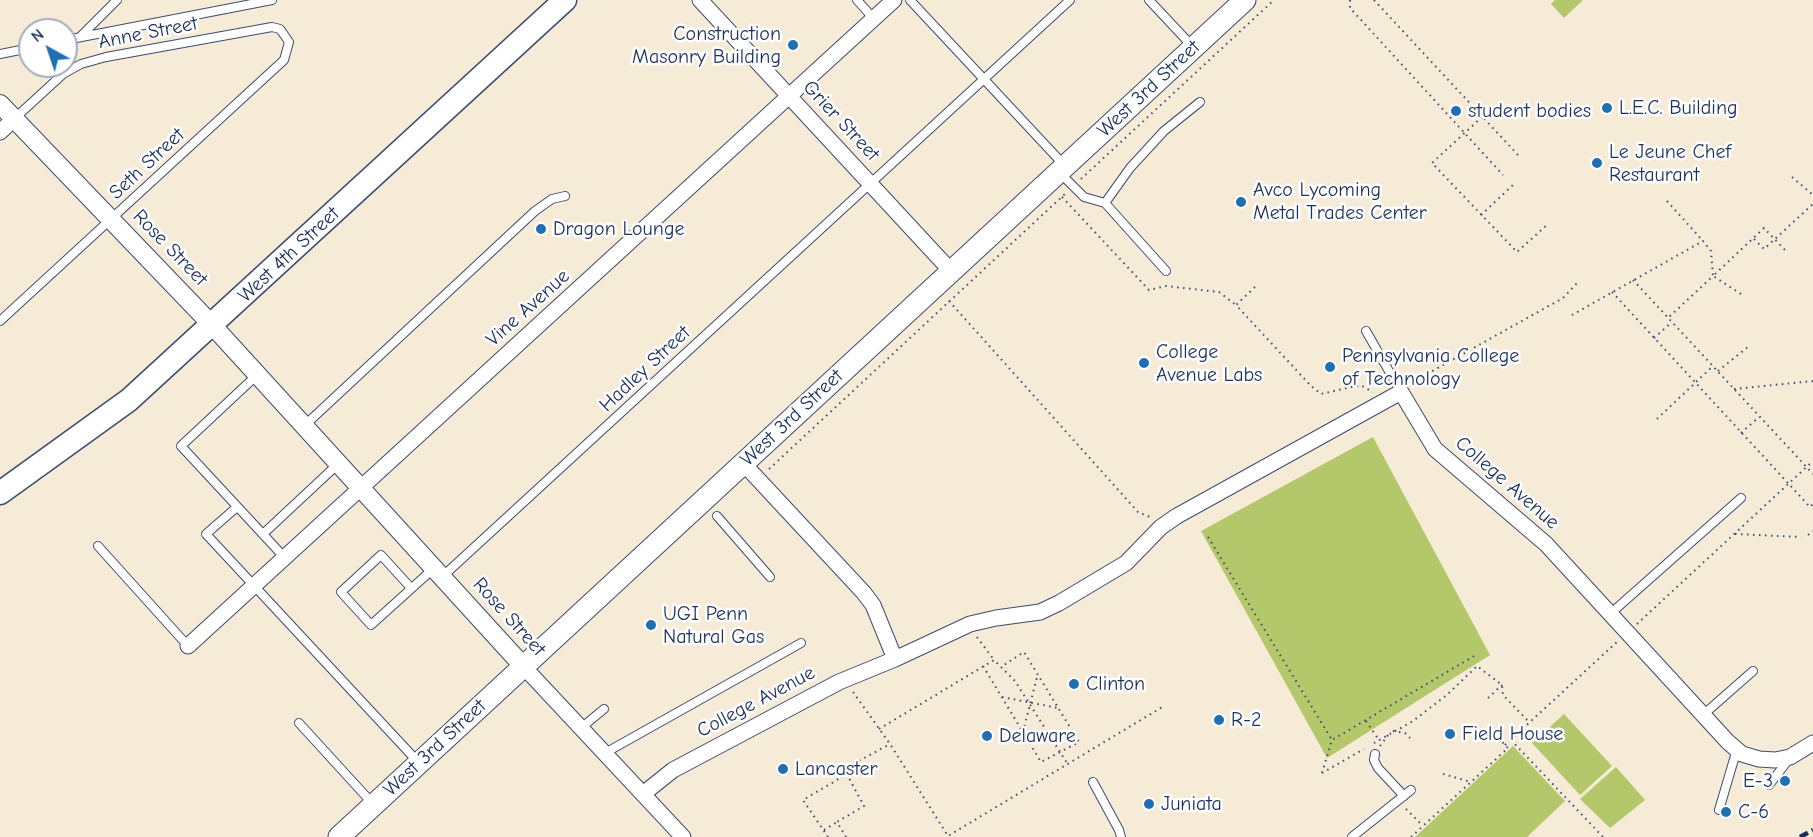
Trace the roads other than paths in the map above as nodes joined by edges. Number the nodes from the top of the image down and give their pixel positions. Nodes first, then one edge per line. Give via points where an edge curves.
1 (117, 0) edge
2 (272, 0) edge
3 (563, 0) edge
4 (700, 0) edge
5 (857, 0) edge
6 (894, 0) edge
7 (910, 0) edge
8 (1070, 0) edge
9 (1149, 0) edge
10 (1245, 0) edge
11 (874, 19) junction
12 (272, 27) joint
13 (80, 38) joint
14 (1194, 47) junction
15 (18, 50) edge
16 (0, 54) edge
17 (984, 78) junction
18 (790, 97) junction
19 (1200, 102) dead end
20 (0, 104) edge
21 (14, 119) junction
22 (0, 132) edge
23 (1065, 175) junction
24 (870, 184) junction
25 (565, 196) dead end
26 (1105, 203) junction
27 (111, 219) junction
28 (951, 271) junction
29 (1166, 271) dead end
30 (0, 321) edge
31 (213, 326) junction
32 (1366, 331) dead end
33 (257, 375) junction
34 (1401, 392) junction
35 (304, 426) junction
36 (743, 463) junction
37 (338, 464) junction
38 (362, 489) junction
39 (0, 493) edge
40 (1741, 498) dead end
41 (237, 507) junction
42 (717, 516) dead end
43 (263, 534) junction
44 (98, 546) dead end
45 (285, 558) junction
46 (438, 572) junction
47 (770, 577) dead end
48 (254, 586) junction
49 (411, 588) junction
50 (1610, 614) junction
51 (801, 643) dead end
52 (188, 646) joint
53 (895, 659) junction
54 (523, 666) junction
55 (1753, 671) dead end
56 (604, 709) dead end
57 (1703, 715) junction
58 (299, 723) dead end
59 (581, 728) junction
60 (1813, 743) edge
61 (1737, 749) junction
62 (605, 753) junction
63 (1375, 754) road end
64 (1790, 757) junction
65 (419, 763) junction
66 (1093, 782) dead end
67 (1769, 785) dead end
68 (1411, 790) dead end
69 (643, 794) junction
70 (1401, 798) junction
71 (374, 805) junction
72 (1719, 810) dead end
73 (339, 837) edge
74 (683, 837) edge
75 (1121, 837) edge
76 (1352, 837) edge

1 - 13 lane, Anne Street
2 - 13 lane, Anne Street
3 - 31 main road, West 4th Street
4 - 18 street, Grier Street
5 - 11 lane
6 - 11 street, Vine Avenue
7 - 17 lane
8 - 17 lane, Hadley Street
9 - 14 lane
10 - 14 main road, West 3rd Street
11 - 18 street, Vine Avenue
12 - 21 lane, Anne Street via 81,64 63,74
12 - 27 lane, Seth Street via 280,29 289,42 284,60
14 - 23 main road, West 3rd Street
15 - 16 lane
17 - 23 lane
17 - 24 lane, Hadley Street
18 - 24 street, Grier Street
18 - 38 street, Vine Avenue
19 - 26 lane via 1164,131
20 - 21 street, Rose Street
21 - 22 street
21 - 27 street, Rose Street
23 - 26 lane via 1084,196
23 - 28 main road, West 3rd Street
24 - 28 street, Grier Street
24 - 46 lane, Hadley Street
25 - 35 lane via 552,199 535,211
26 - 29 lane
27 - 30 lane, Seth Street
27 - 31 street, Rose Street
28 - 36 main road, West 3rd Street
31 - 33 street, Rose Street
31 - 39 main road, West 4th Street via 129,400
32 - 34 lane
33 - 35 street, Rose Street
33 - 41 lane via 181,446
34 - 50 street, College Avenue via 1435,449 1546,544
34 - 53 street, College Avenue via 1177,516 1126,563 1059,603 1040,612 970,624
35 - 37 street, Rose Street
36 - 53 street via 868,599
36 - 54 main road, West 3rd Street
37 - 38 street, Rose Street
37 - 43 lane
38 - 45 street, Vine Avenue
38 - 46 street, Rose Street
40 - 50 lane
41 - 43 lane
41 - 48 lane via 206,534
42 - 47 lane
43 - 45 lane
44 - 52 lane
45 - 48 street, Vine Avenue
46 - 49 lane, Hadley Street
46 - 54 street, Rose Street
48 - 52 street, Vine Avenue
48 - 65 lane
49 - 49 lane, Hadley Street via 370,625 340,592 381,555
50 - 57 street, College Avenue
51 - 62 lane
53 - 69 street, College Avenue via 839,682 673,770
54 - 59 street, Rose Street
54 - 65 main road, West 3rd Street
55 - 57 lane
56 - 59 lane
57 - 61 street, College Avenue
58 - 71 lane
59 - 62 street, Rose Street
60 - 64 street, College Avenue
61 - 64 street, College Avenue via 1759,759
61 - 72 lane
62 - 69 street, Rose Street
63 - 70 lane via 1378,768
64 - 67 lane
65 - 71 main road, West 3rd Street
66 - 75 lane
68 - 70 lane
69 - 74 street, Rose Street
70 - 76 lane
71 - 73 main road, West 3rd Street

